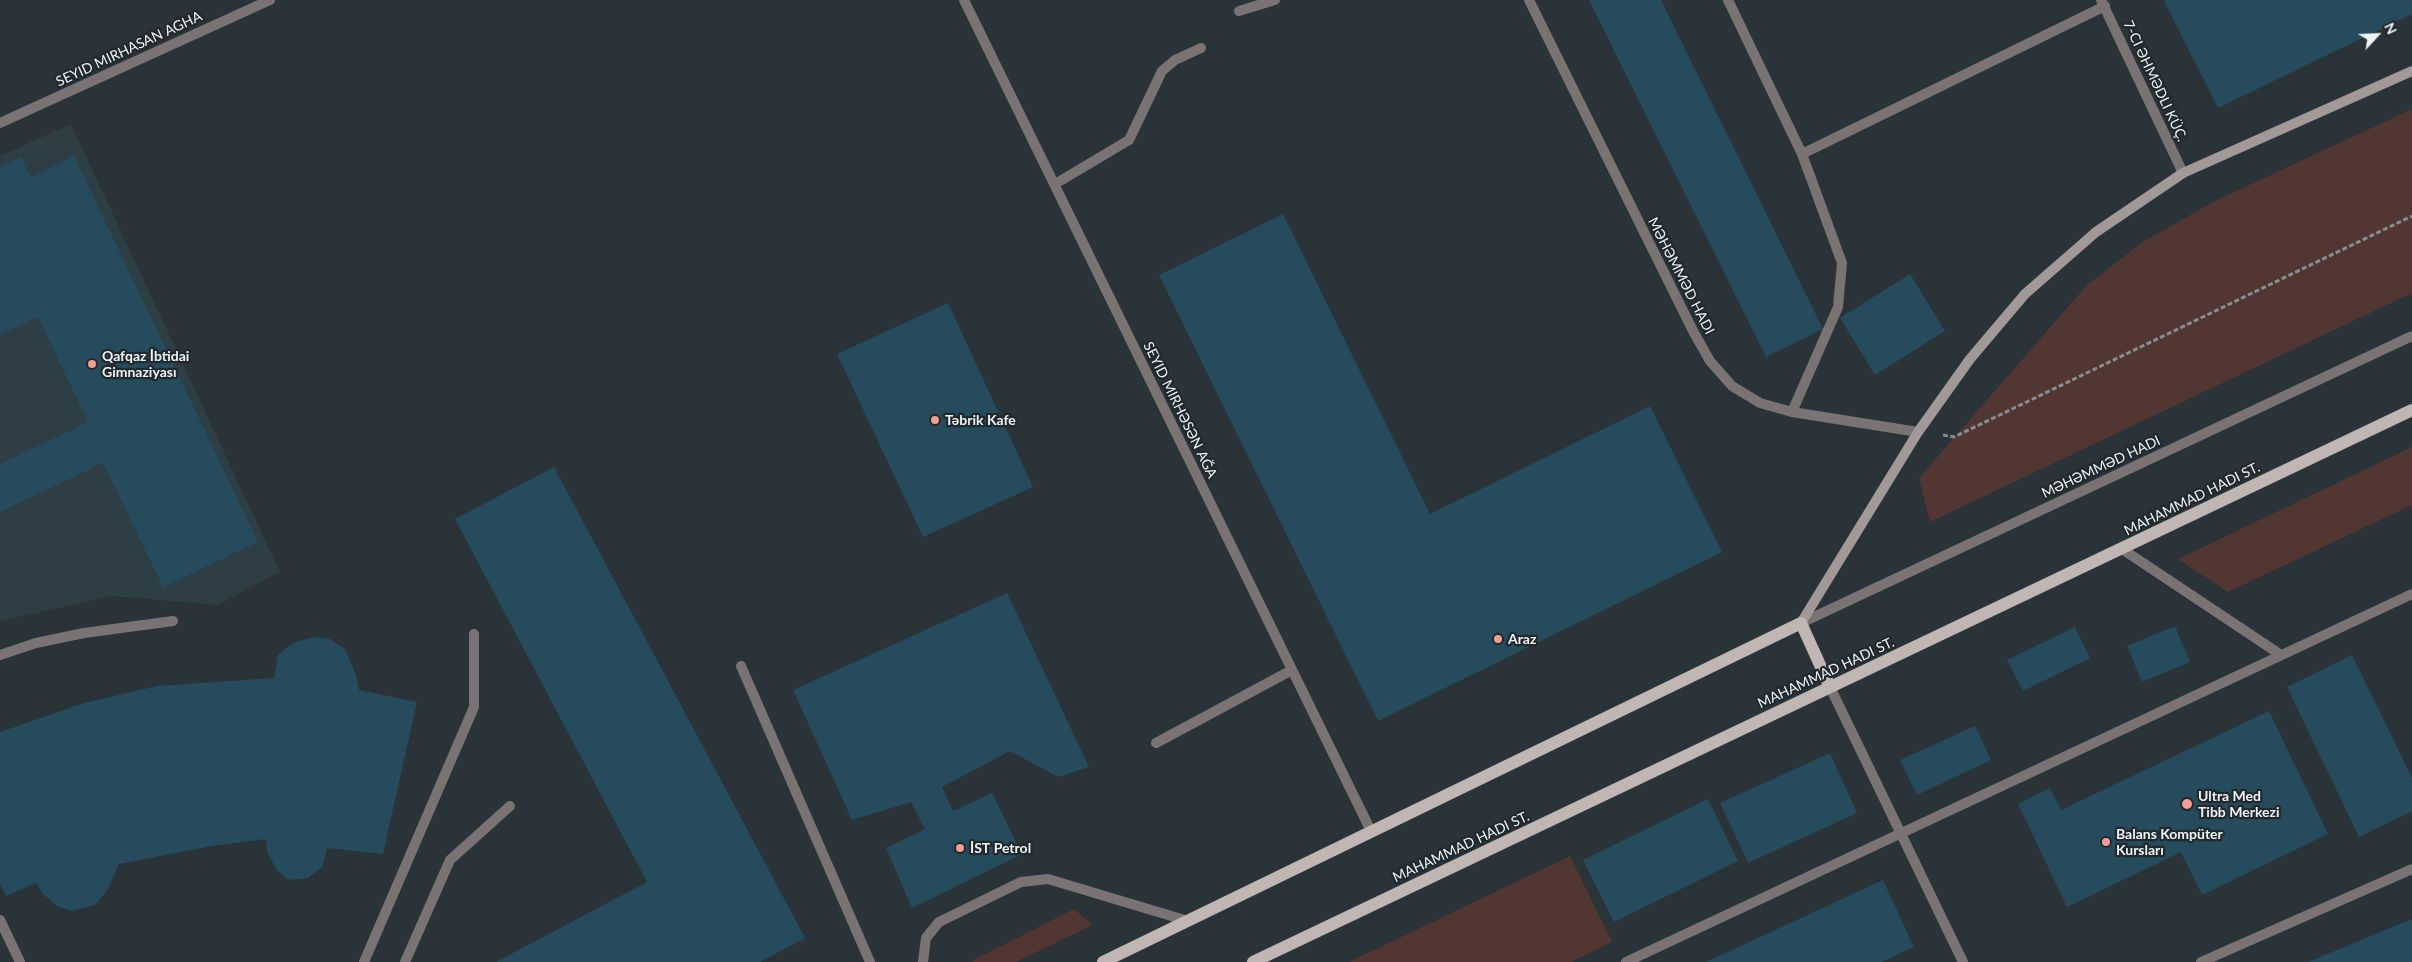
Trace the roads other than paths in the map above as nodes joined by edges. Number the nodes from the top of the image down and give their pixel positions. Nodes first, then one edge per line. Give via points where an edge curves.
1 (270, 0) edge
2 (964, 0) edge
3 (1275, 0) edge
4 (1529, 0) edge
5 (1728, 0) edge
6 (2103, 3) edge
7 (1239, 11) dead end
8 (1201, 48) dead end
9 (2412, 70) edge
10 (0, 123) edge
11 (1802, 154) junction
12 (2182, 173) junction
13 (1055, 184) junction
14 (2412, 336) edge
15 (2412, 410) edge
16 (1792, 412) junction
17 (1918, 432) junction
18 (2122, 549) junction
19 (2412, 594) edge
20 (173, 621) dead end
21 (1801, 623) junction
22 (474, 634) dead end
23 (0, 655) edge
24 (2281, 655) junction
25 (741, 666) dead end
26 (1292, 670) junction
27 (1830, 687) junction
28 (1156, 743) dead end
29 (510, 806) dead end
30 (1371, 831) junction
31 (1899, 833) junction
32 (2412, 869) edge
33 (0, 920) edge
34 (1188, 921) junction
35 (20, 962) edge
36 (364, 962) edge
37 (405, 962) edge
38 (870, 962) edge
39 (923, 962) edge
40 (1103, 962) edge
41 (1253, 962) edge
42 (1626, 962) edge
43 (1963, 962) edge
44 (2201, 962) edge

1 - 10 street, SEYID MIRHASAN AGHA
2 - 13 street, SEYID MIRHƏSƏN AĞA
3 - 7 street
4 - 16 street, MƏHƏMMƏD HADI via 1710,361 1732,386 1760,403
5 - 11 street
6 - 11 street
6 - 12 street, 7-CI ƏHMƏDLI KÜÇ.
8 - 13 street via 1175,60 1162,71 1129,140
9 - 12 main road
11 - 16 street via 1842,263 1838,307
12 - 17 main road via 2096,232 2025,294 1970,359
13 - 26 street, SEYID MIRHƏSƏN AĞA
14 - 21 street, MƏHƏMMƏD HADI
15 - 18 main road, MAHAMMAD HADI ST.
16 - 17 street, MƏHƏMMƏD HADI
17 - 21 main road
18 - 24 street
18 - 27 main road, MAHAMMAD HADI ST.
19 - 24 street
20 - 23 street via 84,633
21 - 27 main road
21 - 30 main road
22 - 36 street via 474,707
24 - 31 street
25 - 38 street
26 - 28 street
26 - 30 street, SEYID MIRHƏSƏN AĞA
27 - 31 street
27 - 41 main road, MAHAMMAD HADI ST.
29 - 37 street via 450,860
30 - 34 main road
31 - 42 street
31 - 43 street
32 - 44 street
33 - 35 street
34 - 39 street via 1048,879 1021,882 939,922 926,938
34 - 40 main road

